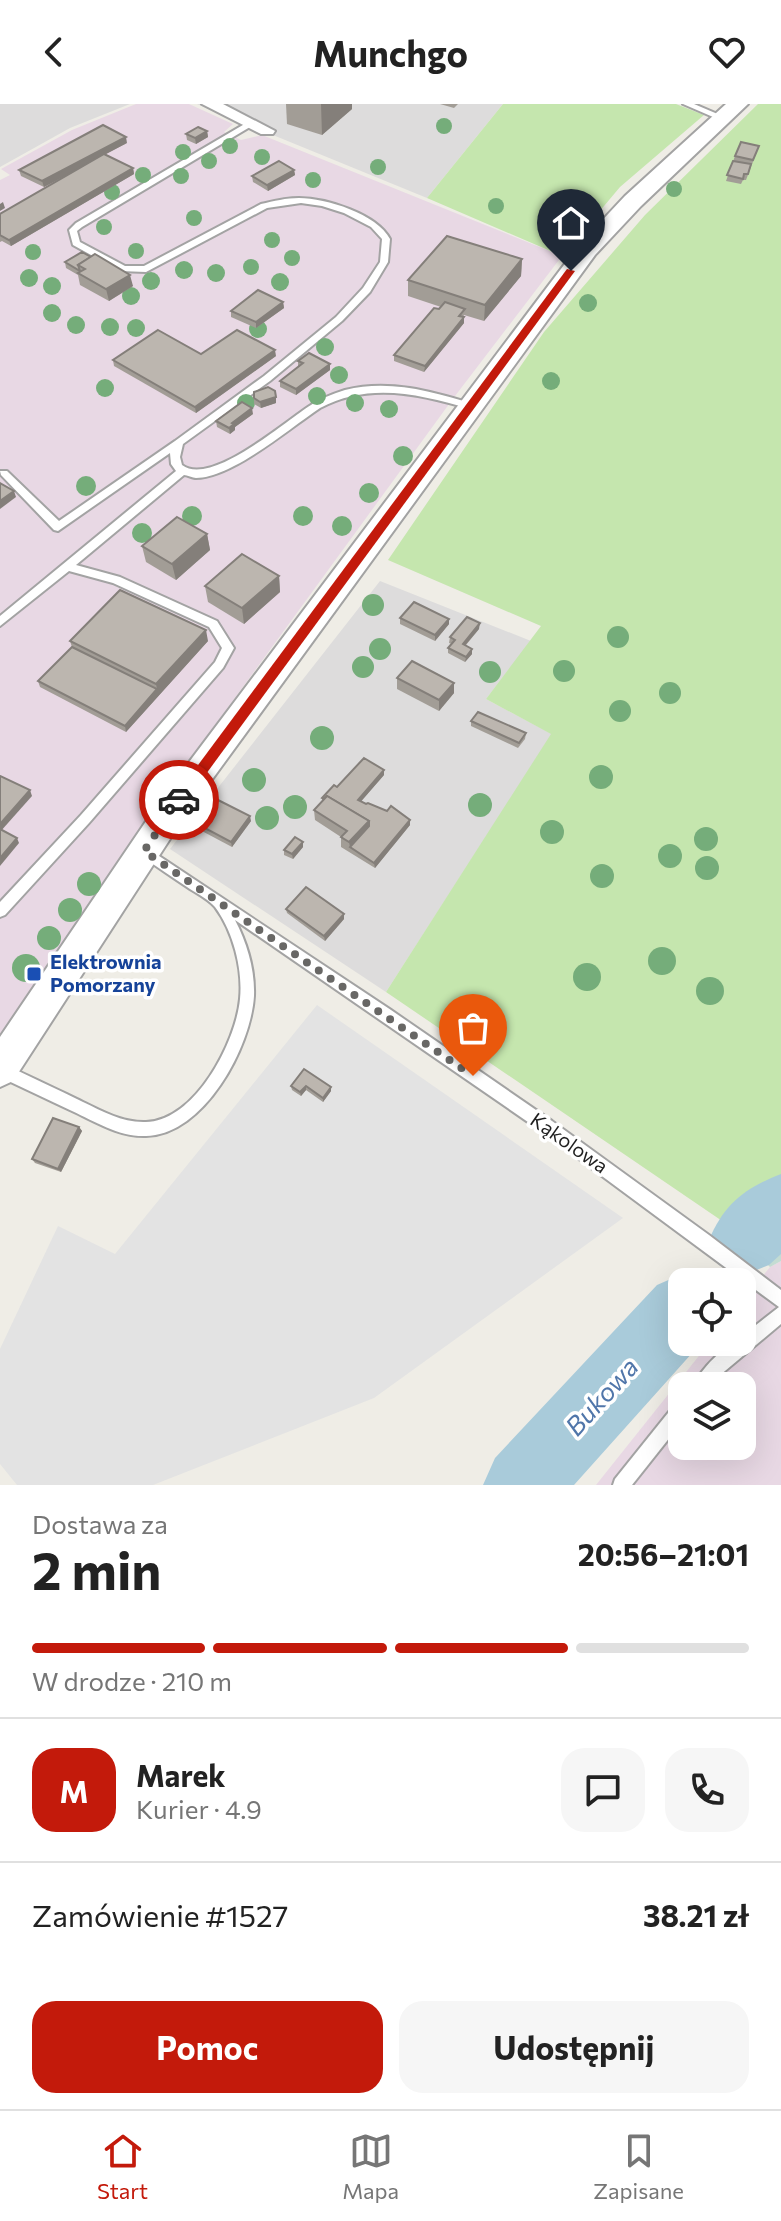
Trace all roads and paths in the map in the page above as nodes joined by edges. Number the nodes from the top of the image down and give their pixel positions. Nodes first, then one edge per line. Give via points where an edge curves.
1 (213, 104) edge
2 (687, 104) edge
3 (730, 111) edge
4 (251, 124) junction
5 (267, 131) dead end
6 (470, 406) junction
7 (179, 442) junction
8 (182, 471) junction
9 (4, 473) dead end
10 (66, 566) junction
11 (0, 622) edge
12 (144, 851) junction
13 (216, 900) junction
14 (0, 911) edge
15 (0, 1069) edge
16 (781, 1300) edge
17 (781, 1314) edge
18 (712, 1372) edge
19 (668, 1426) edge
20 (621, 1485) edge

1 - 4 street
2 - 3 lane
3 - 6 street via 601,233
4 - 5 street
4 - 7 lane via 79,225 73,230 76,243 123,269 146,269 264,206 309,200 376,226 387,251 368,286 331,329
6 - 8 lane via 404,390 347,393 297,416 221,470
6 - 12 street
7 - 8 lane via 174,460
7 - 9 lane via 58,527
8 - 10 lane
10 - 11 lane
10 - 14 lane via 116,580 213,624 228,648 188,701
12 - 13 lane, Kąkolowa
12 - 15 street
13 - 15 lane via 235,936 247,1000 225,1063 181,1118 160,1128 121,1127
13 - 16 lane, Kąkolowa via 678,1219
17 - 18 lane
19 - 20 lane

